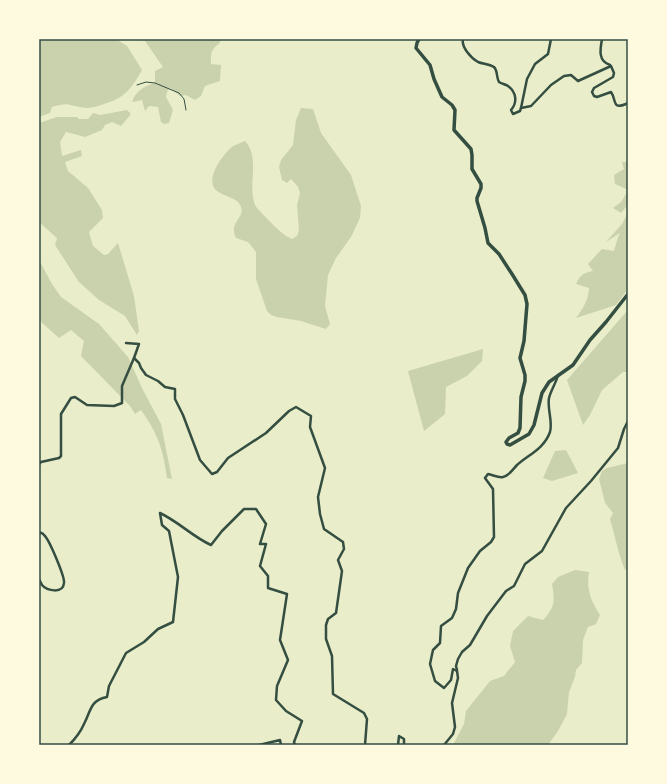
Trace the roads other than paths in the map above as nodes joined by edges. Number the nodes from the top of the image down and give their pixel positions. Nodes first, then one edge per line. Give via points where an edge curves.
1 (419, 39) edge
2 (462, 39) edge
3 (551, 39) edge
4 (602, 39) edge
5 (611, 66) junction
6 (628, 103) edge
7 (521, 108) junction
8 (628, 294) edge
9 (126, 343) dead end
10 (134, 358) junction
11 (558, 374) junction
12 (628, 421) edge
13 (39, 464) edge
14 (39, 532) edge
15 (39, 579) edge
16 (457, 671) junction
17 (69, 745) edge
18 (259, 745) edge
19 (281, 745) edge
20 (295, 745) edge
21 (365, 745) edge
22 (398, 745) edge
23 (404, 745) edge
24 (444, 745) edge

1 - 11 main road via 416,48 430,64 442,97 455,110 455,132 472,152 472,169 481,184 476,198 488,243 512,274 525,295 527,304 520,358 525,375 520,397 520,428 518,433 509,438 507,444 510,445 529,434 542,393
2 - 7 street via 467,52 477,61 493,67 497,71 499,82 513,91 515,103 511,112 516,113
3 - 7 street via 548,54 536,64 527,79
4 - 5 street via 601,57
5 - 6 street via 613,77 594,88 592,92 597,97 611,92 616,105
5 - 7 street via 578,81 571,75 564,76 551,85 531,106
8 - 11 main road via 573,365
9 - 10 street via 139,344
10 - 13 street via 122,386 122,402 114,406 87,405 75,397 71,398 61,414 61,456
10 - 21 street via 146,375 165,387 175,389 175,400 200,460 212,474 217,472 228,458 266,432 289,411 296,407 311,416 310,427 325,468 318,497 320,514 324,529 343,542 344,549 338,560 342,571 336,613 328,619 326,625 326,639 332,656 333,694 364,713 367,720
11 - 16 street via 549,398 550,432 541,446 506,477 488,474 485,476 492,489 494,537 468,568 458,593 456,610 452,618 442,626 440,643 431,656 430,664 436,681 444,688 451,680 453,669
12 - 16 street via 618,448 566,508 542,551 525,564 514,586 506,591 487,616 470,645 458,659
14 - 15 street via 45,535 49,543 64,577 64,584 56,591 49,590
16 - 24 street via 458,678 452,703 455,727
17 - 20 street via 84,724 90,708 99,699 107,697 109,686 126,653 158,629 173,622 178,577 169,531 162,524 160,513 172,518 211,545 244,510 256,509 266,524 260,544 266,544 260,566 268,576 268,588 287,594 280,640 288,660 276,686 276,700 286,711 302,721
18 - 19 street via 280,740
22 - 23 street via 400,736 404,739

